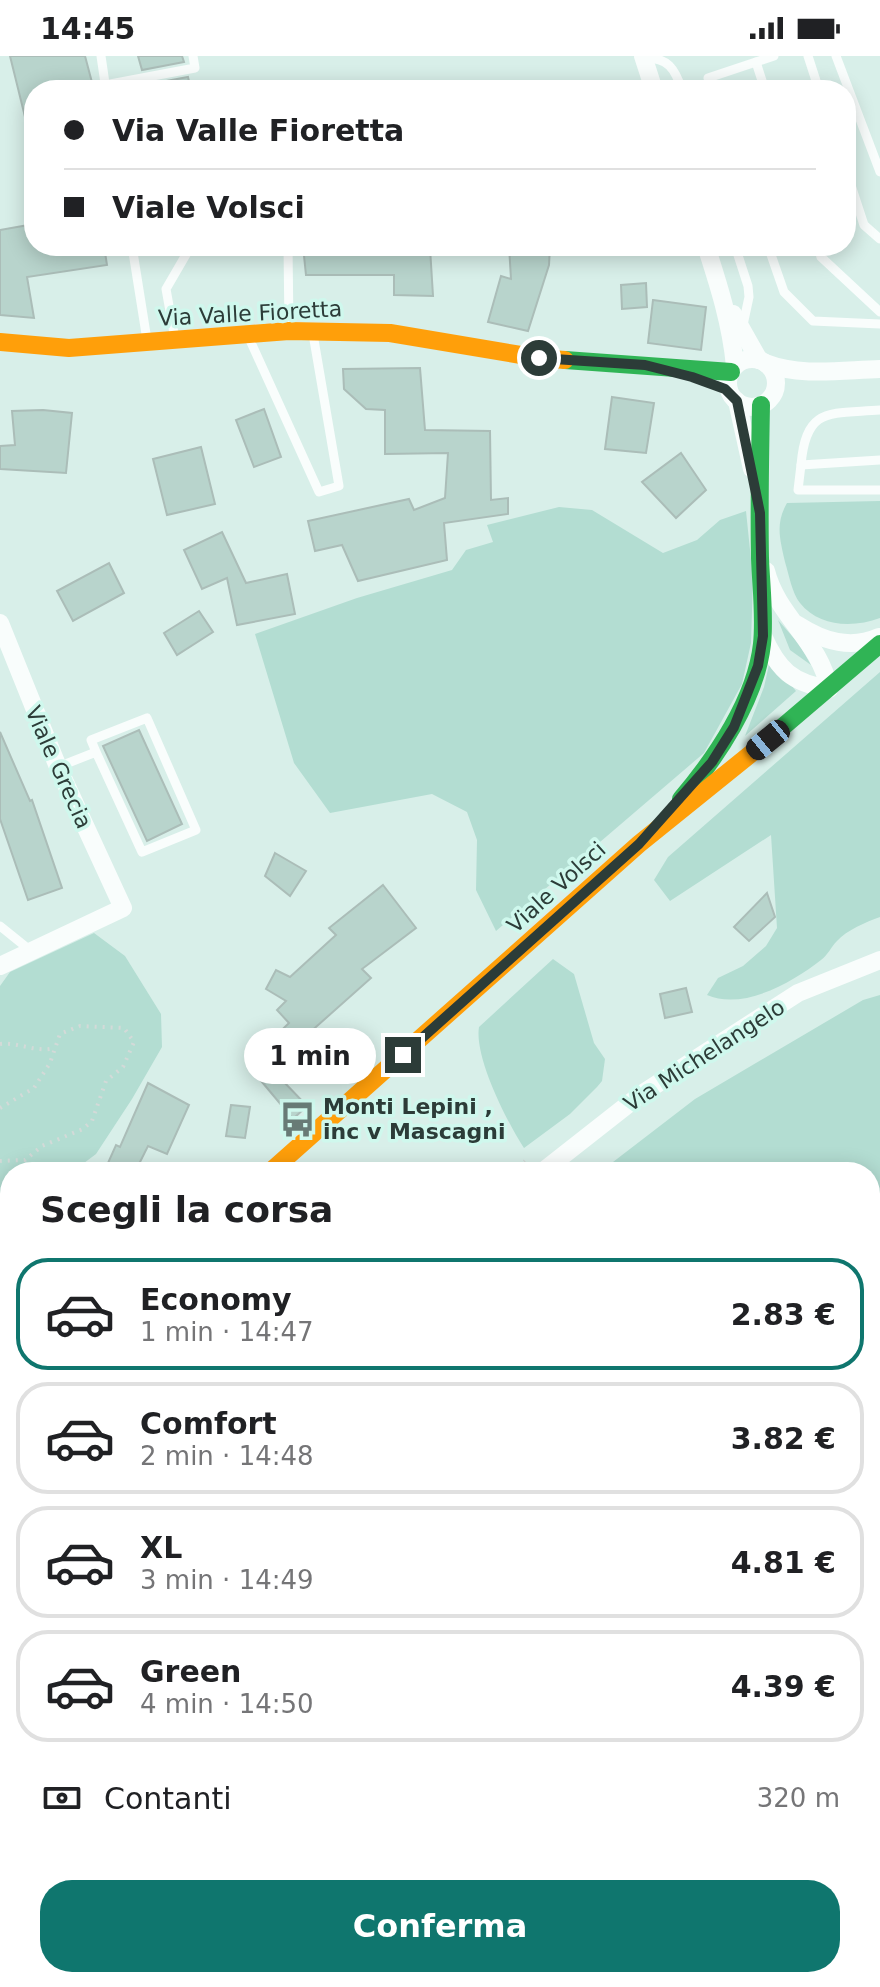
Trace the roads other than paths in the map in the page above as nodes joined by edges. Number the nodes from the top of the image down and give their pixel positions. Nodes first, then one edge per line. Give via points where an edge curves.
1 (101, 56) edge
2 (193, 56) edge
3 (774, 56) edge
4 (808, 56) edge
5 (836, 56) edge
6 (644, 57) edge
7 (756, 62) junction
8 (105, 80) edge
9 (142, 80) edge
10 (651, 80) edge
11 (679, 80) edge
12 (709, 80) edge
13 (762, 80) edge
14 (816, 80) edge
15 (845, 80) edge
16 (856, 109) edge
17 (880, 172) edge
18 (856, 201) edge
19 (880, 239) edge
20 (134, 256) edge
21 (185, 256) edge
22 (288, 256) edge
23 (709, 256) edge
24 (738, 256) edge
25 (771, 256) edge
26 (821, 256) edge
27 (723, 298) junction
28 (880, 312) edge
29 (880, 324) edge
30 (289, 331) junction
31 (312, 331) junction
32 (742, 332) junction
33 (247, 335) junction
34 (176, 341) junction
35 (0, 342) edge
36 (148, 343) junction
37 (762, 361) junction
38 (645, 365) junction
39 (733, 369) junction
40 (880, 369) edge
41 (821, 371) junction
42 (734, 397) junction
43 (768, 398) junction
44 (880, 410) edge
45 (880, 460) edge
46 (801, 465) junction
47 (880, 490) edge
48 (760, 513) junction
49 (762, 547) junction
50 (796, 623) junction
51 (2, 633) edge
52 (763, 636) junction
53 (880, 636) edge
54 (880, 644) edge
55 (829, 689) junction
56 (96, 752) junction
57 (58, 767) junction
58 (639, 844) junction
59 (0, 926) edge
60 (31, 951) junction
61 (880, 960) edge
62 (0, 966) edge
63 (281, 1162) edge
64 (555, 1162) edge

1 - 8 lane
2 - 9 lane via 195,68
3 - 7 lane
4 - 14 lane
5 - 15 lane
6 - 10 street
6 - 11 lane via 666,62
7 - 12 lane
7 - 13 lane
16 - 17 lane
18 - 19 lane via 864,225
20 - 36 lane
21 - 34 lane via 166,289
22 - 30 lane
23 - 27 street
24 - 32 lane via 749,297
25 - 29 lane via 784,292 813,321
26 - 28 lane
27 - 32 street
27 - 39 street
30 - 31 street, Via Valle Fioretta
30 - 33 street, Via Valle Fioretta
31 - 33 lane via 339,486 319,492
31 - 38 street, Via Valle Fioretta via 390,333 539,358
32 - 37 street
33 - 34 street, Via Valle Fioretta
34 - 36 street, Via Valle Fioretta
35 - 36 street, Via Valle Fioretta via 69,348
37 - 39 street via 743,360
37 - 41 street via 785,369
37 - 43 street via 775,375
38 - 39 street, Via Valle Fioretta
38 - 42 street, Via Valle Fioretta via 692,377
39 - 42 street via 728,382
40 - 41 street
41 - 43 street
42 - 43 street via 746,406
42 - 48 street
43 - 48 street
44 - 46 lane via 827,414 810,426
45 - 46 lane
46 - 47 lane via 798,490
48 - 49 street
49 - 50 street via 775,597
49 - 52 street
50 - 53 street via 836,643 862,643
50 - 55 street via 819,660
51 - 57 street, Viale Grecia
52 - 55 street via 791,678
52 - 58 street via 758,666 734,727 712,762
54 - 55 street, Viale Volsci
55 - 58 street, Viale Volsci
56 - 56 lane via 91,740 147,718 196,830 142,852
56 - 57 lane
57 - 60 street, Viale Grecia via 123,908
58 - 63 street, Viale Volsci
59 - 60 lane
60 - 62 street
61 - 64 street, Via Michelangelo via 798,993 640,1095

